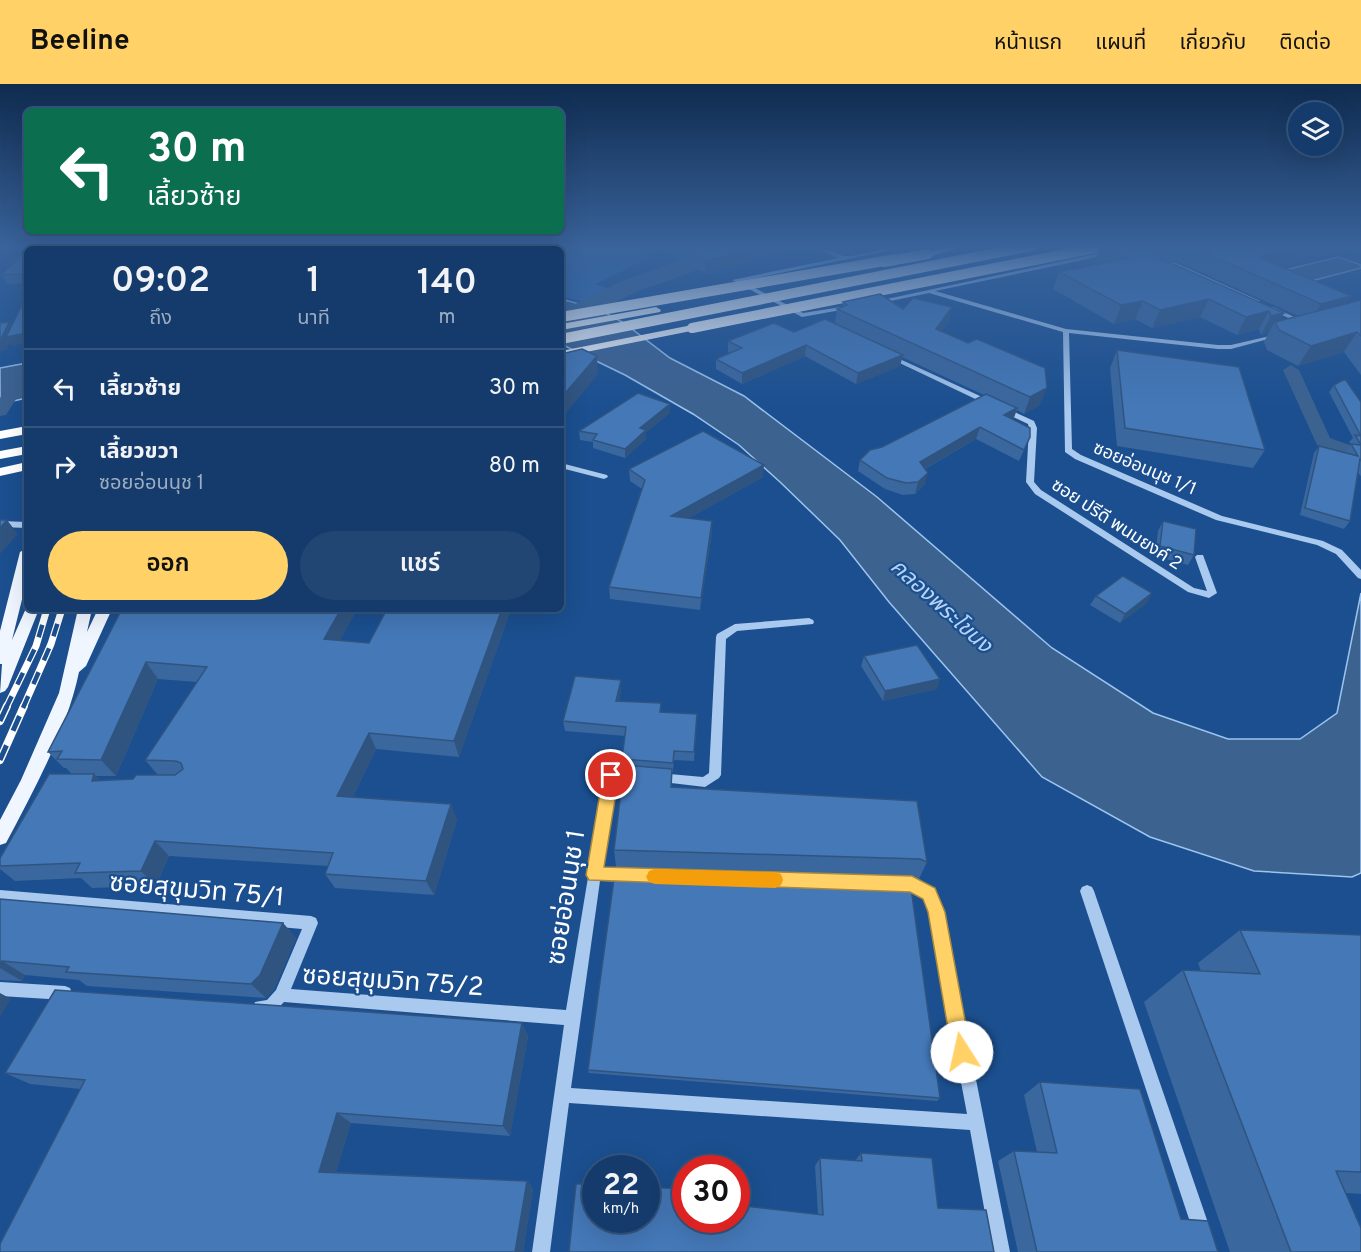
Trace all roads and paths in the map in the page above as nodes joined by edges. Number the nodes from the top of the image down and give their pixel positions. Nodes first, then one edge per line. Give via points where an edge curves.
1 (658, 301) edge
2 (693, 301) edge
3 (756, 301) edge
4 (774, 301) edge
5 (842, 301) edge
6 (881, 301) edge
7 (960, 301) edge
8 (1255, 301) edge
9 (872, 302) edge
10 (860, 304) edge
11 (1278, 311) junction
12 (802, 315) junction
13 (564, 316) edge
14 (1262, 316) edge
15 (823, 325) edge
16 (564, 326) edge
17 (1275, 328) edge
18 (1066, 331) junction
19 (1285, 333) junction
20 (564, 338) edge
21 (876, 350) edge
22 (564, 353) edge
23 (24, 431) edge
24 (0, 435) edge
25 (24, 451) edge
26 (0, 455) edge
27 (564, 466) edge
28 (24, 467) edge
29 (0, 472) edge
30 (604, 477) dead end
31 (24, 480) edge
32 (0, 484) edge
33 (0, 524) edge
34 (24, 525) edge
35 (1200, 557) dead end
36 (24, 564) edge
37 (1361, 576) edge
38 (31, 612) edge
39 (84, 612) edge
40 (104, 612) edge
41 (809, 622) dead end
42 (0, 659) edge
43 (0, 687) edge
44 (67, 693) junction
45 (48, 781) edge
46 (29, 782) junction
47 (0, 837) edge
48 (595, 875) junction
49 (1087, 891) dead end
50 (0, 896) edge
51 (0, 989) edge
52 (76, 994) edge
53 (281, 996) junction
54 (247, 1006) edge
55 (572, 1018) junction
56 (562, 1095) junction
57 (974, 1122) junction
58 (541, 1252) edge
59 (1000, 1252) edge
60 (1209, 1252) edge

1 - 13 highway, bridge
2 - 16 highway, bridge
3 - 20 highway, bridge
4 - 12 street
5 - 22 highway, bridge
6 - 9 street
7 - 18 street
8 - 11 street
10 - 12 street
11 - 14 street
11 - 19 street via 1311,326
12 - 15 street
17 - 19 street
18 - 19 street via 1218,348
18 - 37 street, ซอยอ่อนนุช 1/1 via 1071,453 1219,518 1320,543 1339,552
21 - 35 street, ซอย ปรีดี พนมยงค์ 2 via 1031,423 1030,482 1038,492 1191,590 1209,595 1212,593
23 - 24 highway
25 - 26 highway
27 - 30 street
28 - 29 highway
31 - 32 highway
33 - 34 street
36 - 42 main road
38 - 43 main road
39 - 44 main road
40 - 44 main road
41 - 48 street, ซอยอ่อนนุช 1 via 735,628 721,637 715,774 705,782 611,775
44 - 46 main road
45 - 46 street
46 - 47 main road
48 - 55 street, ซอยอ่อนนุช 1
48 - 57 street via 912,884 929,894 936,912
49 - 60 street
50 - 53 street, ซอยสุขุมวิท 75/1 via 311,923
51 - 52 street
53 - 54 street, ซอยสุขุมวิท 75/2 via 270,1007
53 - 55 street, ซอยสุขุมวิท 75/2
55 - 56 street, ซอยอ่อนนุช 1
56 - 57 street
56 - 58 street, ซอยอ่อนนุช 1
57 - 59 street

